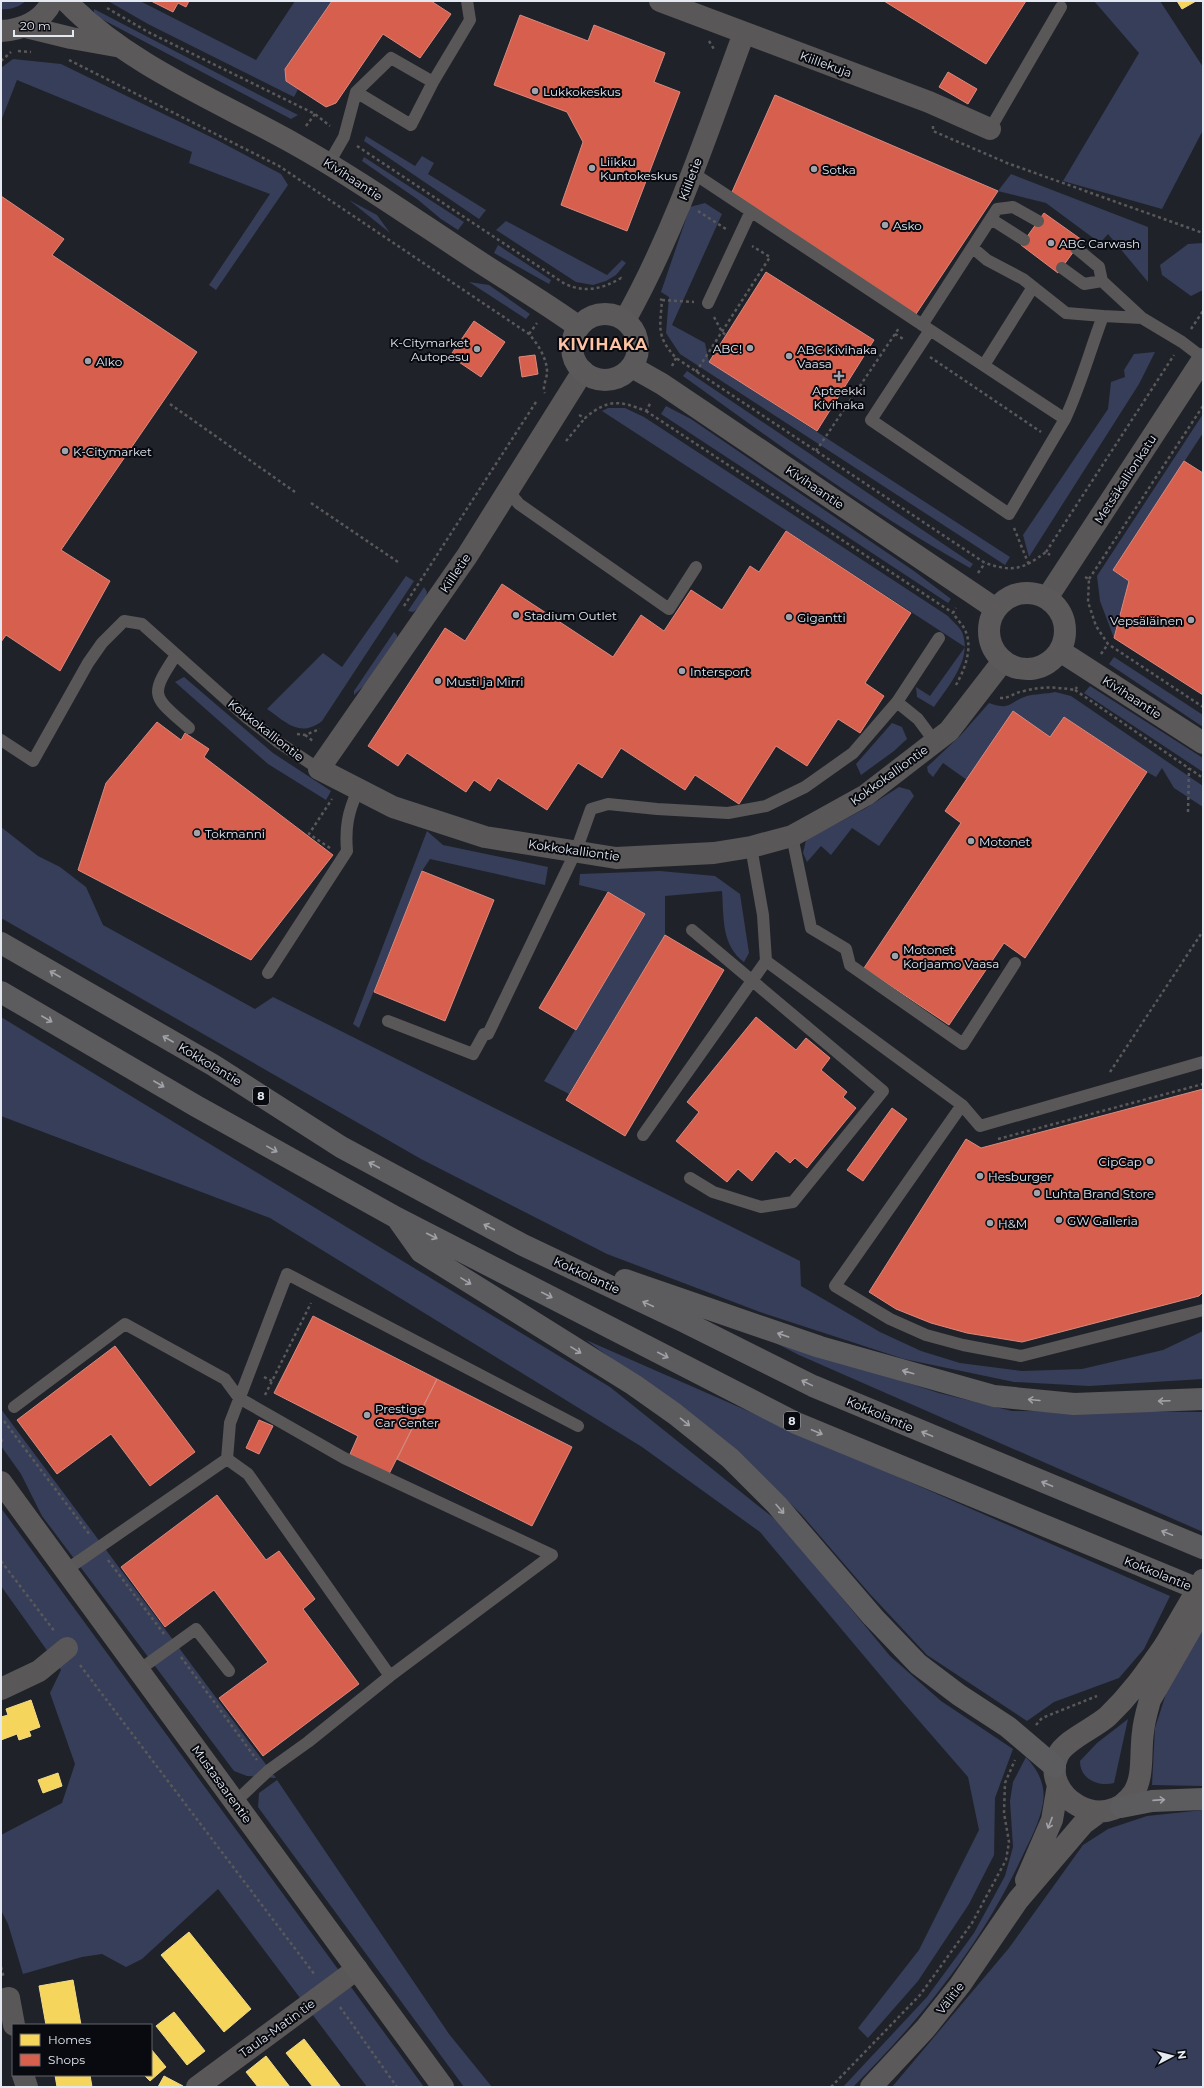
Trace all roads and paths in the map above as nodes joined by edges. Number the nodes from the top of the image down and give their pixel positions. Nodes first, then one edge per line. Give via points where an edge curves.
1 (52, 1) edge
2 (66, 1) edge
3 (467, 1) edge
4 (660, 1) edge
5 (100, 4) dead end
6 (1061, 7) dead end
7 (26, 27) junction
8 (1, 31) edge
9 (744, 33) junction
10 (119, 46) junction
11 (63, 57) dead end
12 (433, 82) junction
13 (356, 92) junction
14 (929, 102) junction
15 (990, 129) joint
16 (344, 137) junction
17 (329, 163) junction
18 (693, 174) junction
19 (750, 213) junction
20 (991, 219) junction
21 (1038, 221) dead end
22 (1203, 233) edge
23 (1024, 240) dead end
24 (973, 248) junction
25 (1076, 248) dead end
26 (1062, 268) dead end
27 (1102, 281) junction
28 (1033, 287) junction
29 (642, 290) junction
30 (708, 303) dead end
31 (1203, 311) edge
32 (908, 315) junction
33 (1103, 316) junction
34 (1142, 318) junction
35 (625, 320) junction
36 (579, 327) junction
37 (926, 327) junction
38 (895, 334) junction
39 (1182, 342) junction
40 (918, 349) junction
41 (676, 358) junction
42 (1203, 359) edge
43 (984, 365) junction
44 (632, 367) junction
45 (583, 372) junction
46 (662, 384) junction
47 (543, 392) junction
48 (170, 404) dead end
49 (564, 404) junction
50 (1203, 406) edge
51 (646, 411) junction
52 (585, 418) junction
53 (1065, 419) junction
54 (1052, 440) junction
55 (563, 445) dead end
56 (816, 451) junction
57 (508, 491) junction
58 (295, 492) dead end
59 (311, 503) dead end
60 (1009, 514) junction
61 (1046, 552) junction
62 (398, 562) dead end
63 (985, 563) junction
64 (1028, 565) junction
65 (1068, 566) junction
66 (696, 567) dead end
67 (1089, 579) junction
68 (968, 590) junction
69 (1046, 598) junction
70 (996, 609) junction
71 (400, 612) dead end
72 (953, 613) junction
73 (939, 638) dead end
74 (1108, 644) junction
75 (1060, 651) junction
76 (176, 654) junction
77 (1003, 661) junction
78 (1089, 670) junction
79 (954, 688) dead end
80 (982, 688) junction
81 (1075, 690) junction
82 (897, 702) junction
83 (1203, 707) edge
84 (189, 728) dead end
85 (322, 728) dead end
86 (292, 732) dead end
87 (1, 740) edge
88 (935, 742) junction
89 (1203, 743) edge
90 (1189, 768) junction
91 (319, 769) junction
92 (1203, 778) edge
93 (350, 786) junction
94 (1188, 812) dead end
95 (792, 836) junction
96 (750, 847) junction
97 (334, 851) dead end
98 (576, 851) junction
99 (692, 930) dead end
100 (1203, 931) edge
101 (1, 943) edge
102 (766, 961) junction
103 (1015, 963) dead end
104 (268, 973) dead end
105 (752, 982) junction
106 (1, 992) edge
107 (388, 1021) dead end
108 (1203, 1062) edge
109 (1203, 1084) edge
110 (1109, 1089) junction
111 (962, 1106) junction
112 (1114, 1108) junction
113 (980, 1126) junction
114 (643, 1135) dead end
115 (690, 1178) dead end
116 (397, 1218) junction
117 (523, 1245) junction
118 (318, 1291) junction
119 (1203, 1310) edge
120 (239, 1398) junction
121 (1203, 1399) edge
122 (14, 1407) dead end
123 (258, 1408) junction
124 (1, 1417) edge
125 (578, 1426) dead end
126 (1, 1440) edge
127 (3, 1443) dead end
128 (227, 1459) junction
129 (1, 1482) edge
130 (99, 1547) junction
131 (1203, 1548) edge
132 (1, 1561) edge
133 (66, 1570) junction
134 (1203, 1580) edge
135 (1203, 1591) edge
136 (1203, 1608) edge
137 (173, 1646) junction
138 (67, 1648) junction
139 (1171, 1649) junction
140 (139, 1670) junction
141 (230, 1671) dead end
142 (390, 1676) junction
143 (1, 1689) edge
144 (1100, 1695) dead end
145 (1025, 1740) junction
146 (266, 1773) junction
147 (1056, 1776) junction
148 (1203, 1799) edge
149 (235, 1802) junction
150 (1121, 1807) junction
151 (1098, 1813) junction
152 (1018, 1900) junction
153 (357, 1969) junction
154 (328, 1991) junction
155 (5, 1999) edge
156 (14, 2024) edge
157 (23, 2076) edge
158 (27, 2087) edge
159 (197, 2087) edge
160 (397, 2087) edge
161 (443, 2087) edge
162 (830, 2087) edge
163 (871, 2087) edge

1 - 7 main road via 39,18
2 - 10 main road, Kivihaantie via 80,16
3 - 12 lane via 470,20
4 - 9 street, Kiillekuja
5 - 16 path via 148,32 315,114
6 - 15 lane
7 - 8 main road
7 - 10 main road, Kivihaantie
9 - 14 street, Kiillekuja
9 - 18 street, Kiilletie
10 - 17 main road, Kivihaantie
11 - 47 path via 279,166 529,334 538,344 547,372
12 - 13 lane via 390,58
12 - 13 lane via 411,125
13 - 16 lane
14 - 15 street, Kiillekuja
14 - 22 path via 933,131 1007,163
16 - 17 lane
16 - 29 path via 565,284 593,290 608,286 621,278
17 - 36 main road, Kivihaantie
18 - 19 lane
18 - 29 street, Kiilletie
19 - 30 lane
19 - 32 lane
20 - 21 lane via 997,209 1013,207
20 - 23 lane
20 - 24 lane
24 - 28 lane
24 - 37 lane
25 - 27 lane via 1099,267
26 - 27 lane via 1084,284
27 - 34 lane
28 - 33 lane via 1066,313
28 - 43 lane
29 - 35 street, Kiilletie
29 - 41 path via 662,300 660,335
31 - 39 path
32 - 37 lane
32 - 38 path
33 - 34 lane
33 - 53 lane via 1079,388
34 - 39 lane
35 - 36 main road via 606,313 586,320
35 - 44 main road via 632,327 639,347
36 - 45 main road via 574,335 573,355
37 - 40 lane
37 - 43 lane
38 - 40 path
38 - 56 path
39 - 42 lane
39 - 61 path
40 - 54 path
40 - 60 lane via 870,420
41 - 46 path
41 - 56 path
42 - 65 street, Metsäkallionkatu
43 - 53 lane
44 - 45 main road via 614,379 603,380
44 - 46 main road, Kivihaantie
45 - 49 street, Kiilletie
46 - 51 path
46 - 68 main road, Kivihaantie
47 - 49 path
47 - 71 path
48 - 58 path
49 - 52 path
49 - 57 street, Kiilletie
50 - 67 path
51 - 52 path via 625,403 607,403
51 - 72 path
52 - 55 path
53 - 54 lane
54 - 60 lane
56 - 63 path
57 - 66 lane via 519,504 669,609
57 - 91 street, Kiilletie via 467,556
59 - 62 path
60 - 64 path
61 - 64 path
61 - 65 path
63 - 64 path via 1006,569
63 - 68 path
65 - 67 path
65 - 69 street, Metsäkallionkatu
67 - 74 path via 1088,602 1096,626
68 - 70 main road, Kivihaantie
68 - 72 path
69 - 70 main road via 1030,594 1014,596
69 - 75 main road via 1056,606 1065,627 1065,640
70 - 77 main road via 991,619 990,642
72 - 79 path via 965,630 968,654 962,675
73 - 82 lane
74 - 78 path
74 - 83 path
75 - 77 main road via 1052,661 1040,668 1027,670
75 - 78 main road, Kivihaantie
76 - 84 lane via 161,677 158,690 160,702
76 - 87 lane, Kokkokalliontie via 142,624 124,621 102,643 88,663 33,761
76 - 91 lane, Kokkokalliontie via 278,742
77 - 80 street, Kokkokalliontie
78 - 81 path
78 - 89 main road, Kivihaantie
80 - 81 path via 998,698 1053,686
80 - 88 street, Kokkokalliontie via 949,731
81 - 90 path
82 - 88 lane via 918,719
82 - 98 lane via 853,753 805,787 766,806 728,813 608,804 591,809
85 - 86 path via 305,735
88 - 95 street, Kokkokalliontie via 866,795
90 - 92 path
90 - 94 path
91 - 93 street, Kokkokalliontie
93 - 97 path via 309,834
93 - 98 street, Kokkokalliontie via 393,807 485,837
93 - 104 lane via 347,851
95 - 96 street, Kokkokalliontie
95 - 103 lane via 811,928 846,949 850,965 963,1044
96 - 98 street, Kokkokalliontie via 714,853 616,858
96 - 102 lane via 763,915
98 - 107 lane via 488,1034 484,1034 473,1054
99 - 105 lane
100 - 110 path via 1106,1078
117 -> 101 highway, Kokkolantie / 8 via 341,1147 213,1065
102 - 105 lane
102 - 111 lane
105 - 114 lane
105 - 115 lane via 883,1091 793,1202 761,1207 713,1192
106 -> 116 highway, Kokkolantie / 8 via 196,1106
108 - 110 lane
109 - 112 path
110 - 112 path
110 - 113 lane
111 - 113 lane
111 - 119 lane via 835,1286 890,1319 926,1335 1021,1356
112 - 113 path via 994,1140
116 -> 135 highway, Kokkolantie / 8 via 796,1423
116 -> 145 highway via 421,1252 634,1385 730,1458 777,1505 873,1617 918,1664
121 -> 117 highway via 1074,1404 994,1396 820,1347
131 -> 117 highway, Kokkolantie / 8 via 813,1386
118 - 120 lane via 287,1274
118 - 123 path
118 - 125 lane
120 - 122 lane via 225,1380 125,1324
120 - 123 lane
120 - 128 lane via 230,1423
123 - 142 lane via 344,1458 552,1555
124 - 130 path
126 - 127 path
128 - 130 lane
128 - 142 lane via 248,1474
129 - 133 main road, Mustasaarentie
130 - 133 lane
130 - 137 path
132 - 138 path
133 - 140 main road, Mustasaarentie
134 - 139 main road, bridge
136 - 139 main road
137 - 140 lane
137 - 141 lane via 196,1629
137 - 146 path
138 - 143 street via 39,1671
138 - 154 path
139 - 147 main road, Välitie via 1107,1716 1065,1746 1058,1755
139 - 150 main road via 1150,1700 1144,1722 1139,1777 1134,1791
140 - 149 main road, Mustasaarentie
142 - 146 lane
144 - 145 path via 1042,1718
145 - 147 highway
145 - 162 path via 1005,1783 1004,1813 1009,1842 1001,1872 972,1923 920,1994
146 - 149 lane
147 - 151 main road via 1074,1804
147 -> 152 main road, Välitie via 1052,1820
150 -> 148 highway via 1152,1801
149 - 153 main road, Mustasaarentie
150 - 151 main road
151 - 152 main road, Välitie via 1083,1824
152 - 163 main road, Välitie via 960,1985 925,2029
153 - 154 street, Taula-Matin tie
153 - 161 main road, Mustasaarentie
154 - 159 street, Taula-Matin tie
154 - 160 path
155 - 156 street
157 - 158 street

